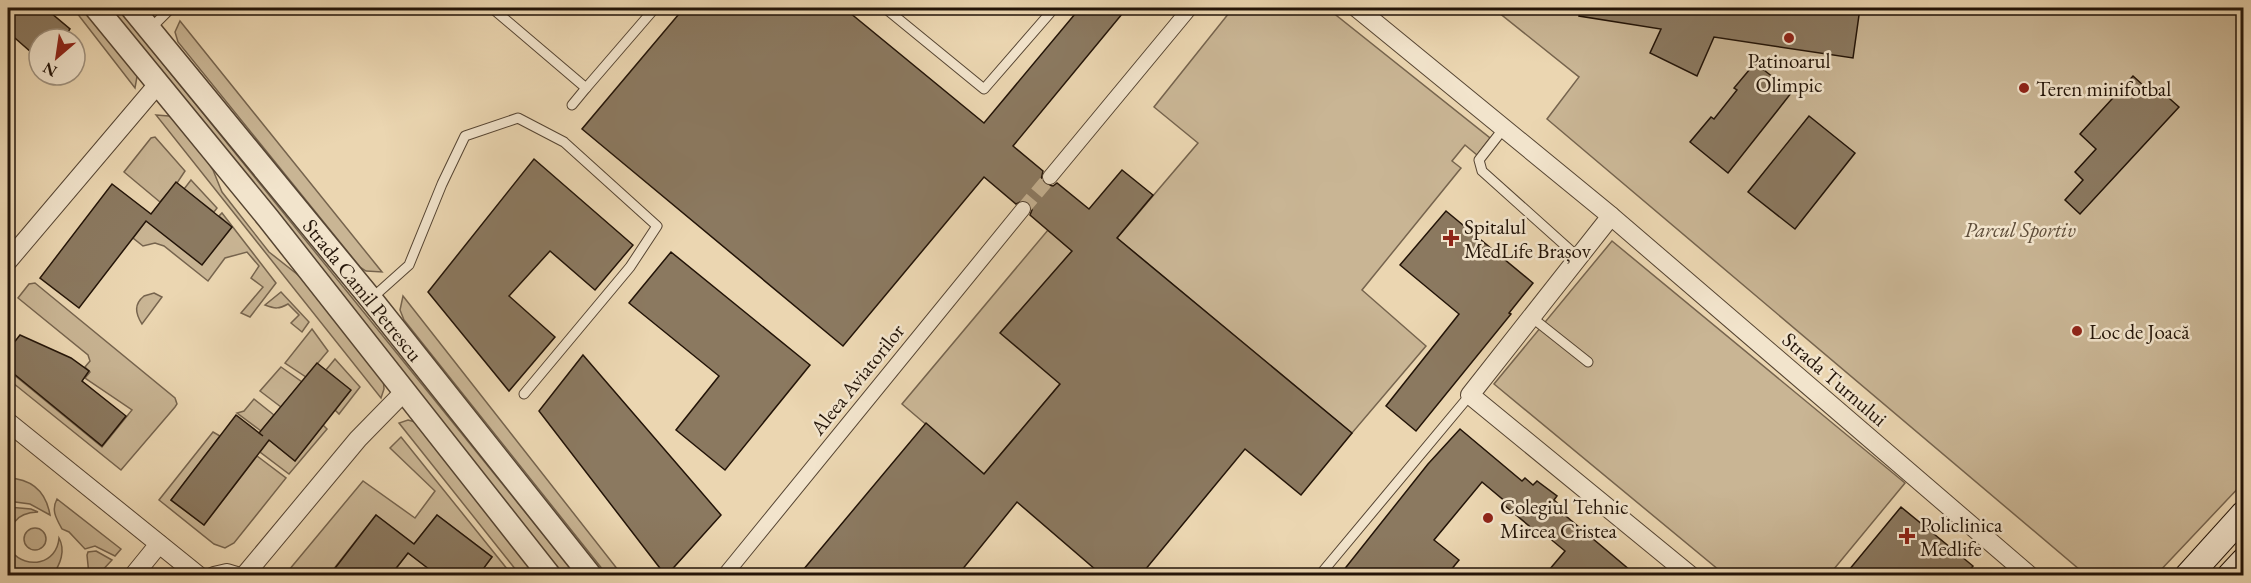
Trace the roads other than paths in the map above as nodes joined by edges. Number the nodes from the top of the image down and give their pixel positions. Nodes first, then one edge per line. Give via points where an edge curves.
1 (96, 8) edge
2 (132, 8) edge
3 (171, 8) edge
4 (492, 8) edge
5 (655, 8) edge
6 (885, 8) edge
7 (1043, 8) edge
8 (1190, 8) edge
9 (1357, 8) edge
10 (150, 29) junction
11 (158, 84) junction
12 (586, 88) junction
13 (572, 105) dead end
14 (1504, 128) junction
15 (1050, 177) tunnel mouth
16 (1023, 209) tunnel mouth
17 (1611, 216) junction
18 (1578, 257) junction
19 (8, 261) edge
20 (371, 299) junction
21 (1530, 316) junction
22 (1588, 362) dead end
23 (405, 391) junction
24 (524, 394) dead end
25 (1470, 394) junction
26 (8, 422) edge
27 (2244, 514) edge
28 (159, 544) junction
29 (2244, 561) edge
30 (133, 576) edge
31 (199, 576) edge
32 (214, 576) edge
33 (237, 576) edge
34 (244, 576) edge
35 (550, 576) edge
36 (591, 576) edge
37 (724, 576) edge
38 (1319, 576) edge
39 (1690, 576) edge
40 (2030, 576) edge
41 (2188, 576) edge
42 (2230, 576) edge

1 - 11 street, Strada Camil Petrescu
2 - 10 street, Strada Camil Petrescu
3 - 10 lane
4 - 12 lane
5 - 12 lane
6 - 7 lane via 984,89 1050,13
8 - 15 street
9 - 14 street, Strada Turnului
10 - 20 street, Strada Camil Petrescu
11 - 19 street
11 - 23 street, Strada Camil Petrescu
12 - 13 lane
14 - 17 street, Strada Turnului
14 - 18 lane via 1479,160 1482,171
16 - 37 street, Aleea Aviatorilor
17 - 18 street
17 - 40 street, Strada Turnului
18 - 21 street
20 - 24 lane via 409,265 465,136 519,118 564,142 657,226 630,267
20 - 36 street, Strada Camil Petrescu
21 - 22 lane
21 - 25 street
23 - 34 street via 358,439
23 - 35 street, Strada Camil Petrescu
25 - 38 lane
25 - 39 street
26 - 28 street
27 - 41 main road
28 - 30 street
28 - 31 street
29 - 42 main road
32 - 33 street

